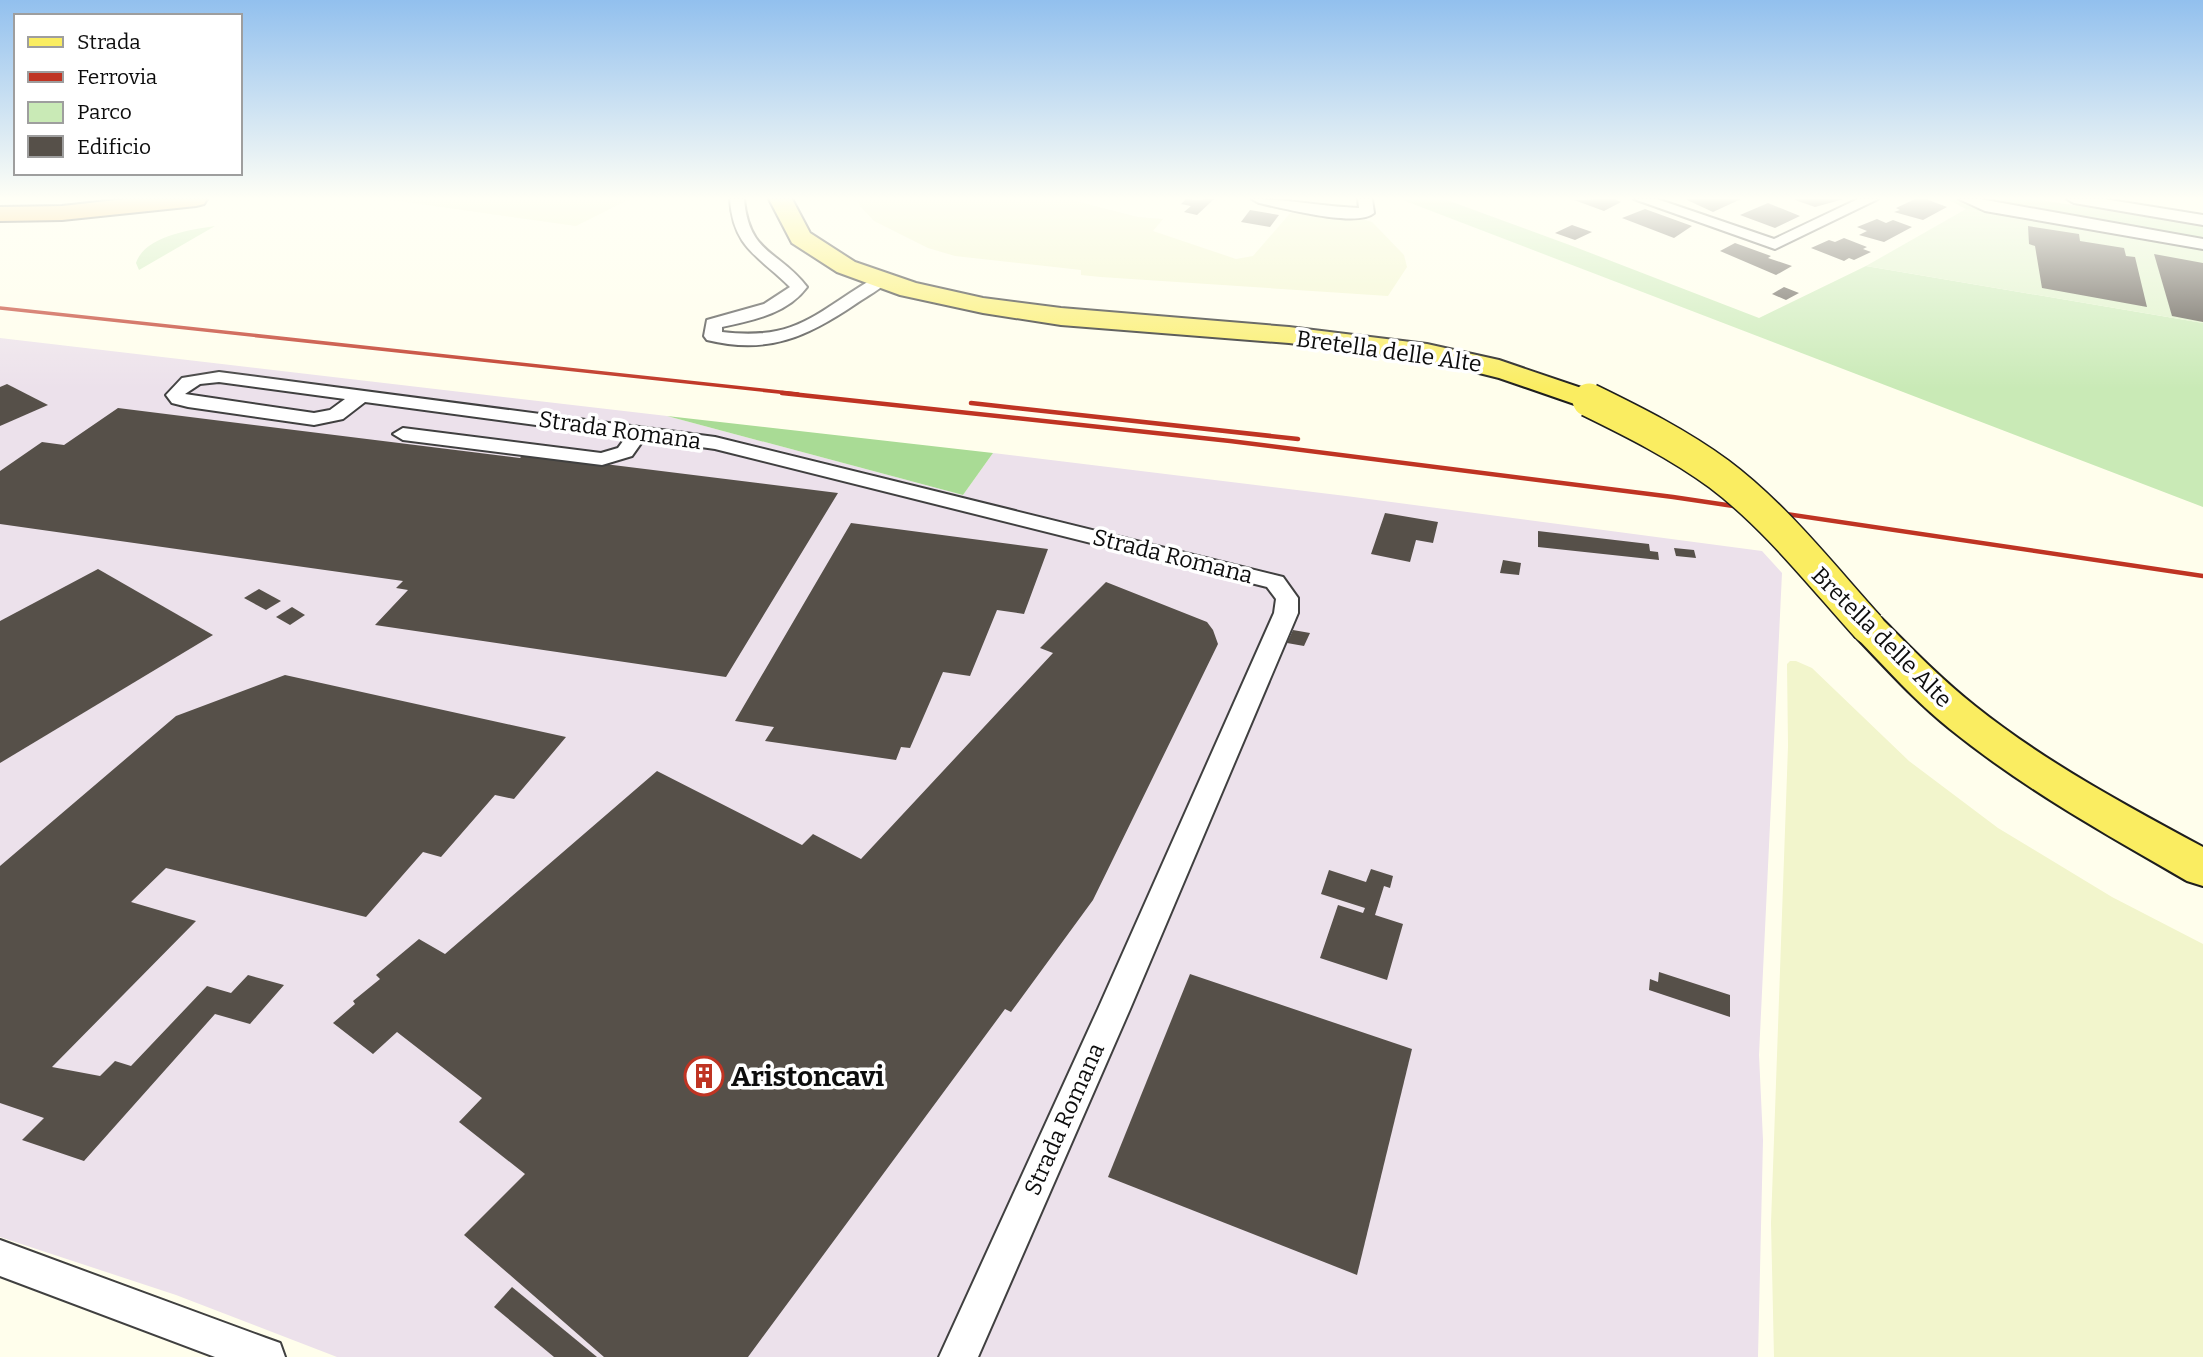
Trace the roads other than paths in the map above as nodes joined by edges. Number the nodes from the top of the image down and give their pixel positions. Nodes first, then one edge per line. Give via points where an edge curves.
1 (770, 262) edge
2 (837, 262) edge
3 (880, 281) junction
4 (361, 396) junction
5 (639, 433) junction
6 (403, 434) dead end
7 (2203, 868) edge
8 (0, 1258) edge
9 (265, 1357) edge
10 (958, 1357) edge

1 - 3 street via 799,288 768,311 713,324 713,336 744,341 796,332
2 - 3 main road, Bretella delle Alte
3 - 7 main road, Bretella delle Alte, bridge via 977,306 1045,315 1425,352 1498,367 1588,400 1660,435 1728,481 1932,692 1991,739
4 - 4 street, Strada Romana via 209,377 185,384 175,395 179,400 314,419 336,415
4 - 5 street, Strada Romana
5 - 6 street via 625,452 602,458
5 - 10 street, Strada Romana via 746,449 1234,571 1275,582 1287,598 1286,612 1114,1009
8 - 9 street

